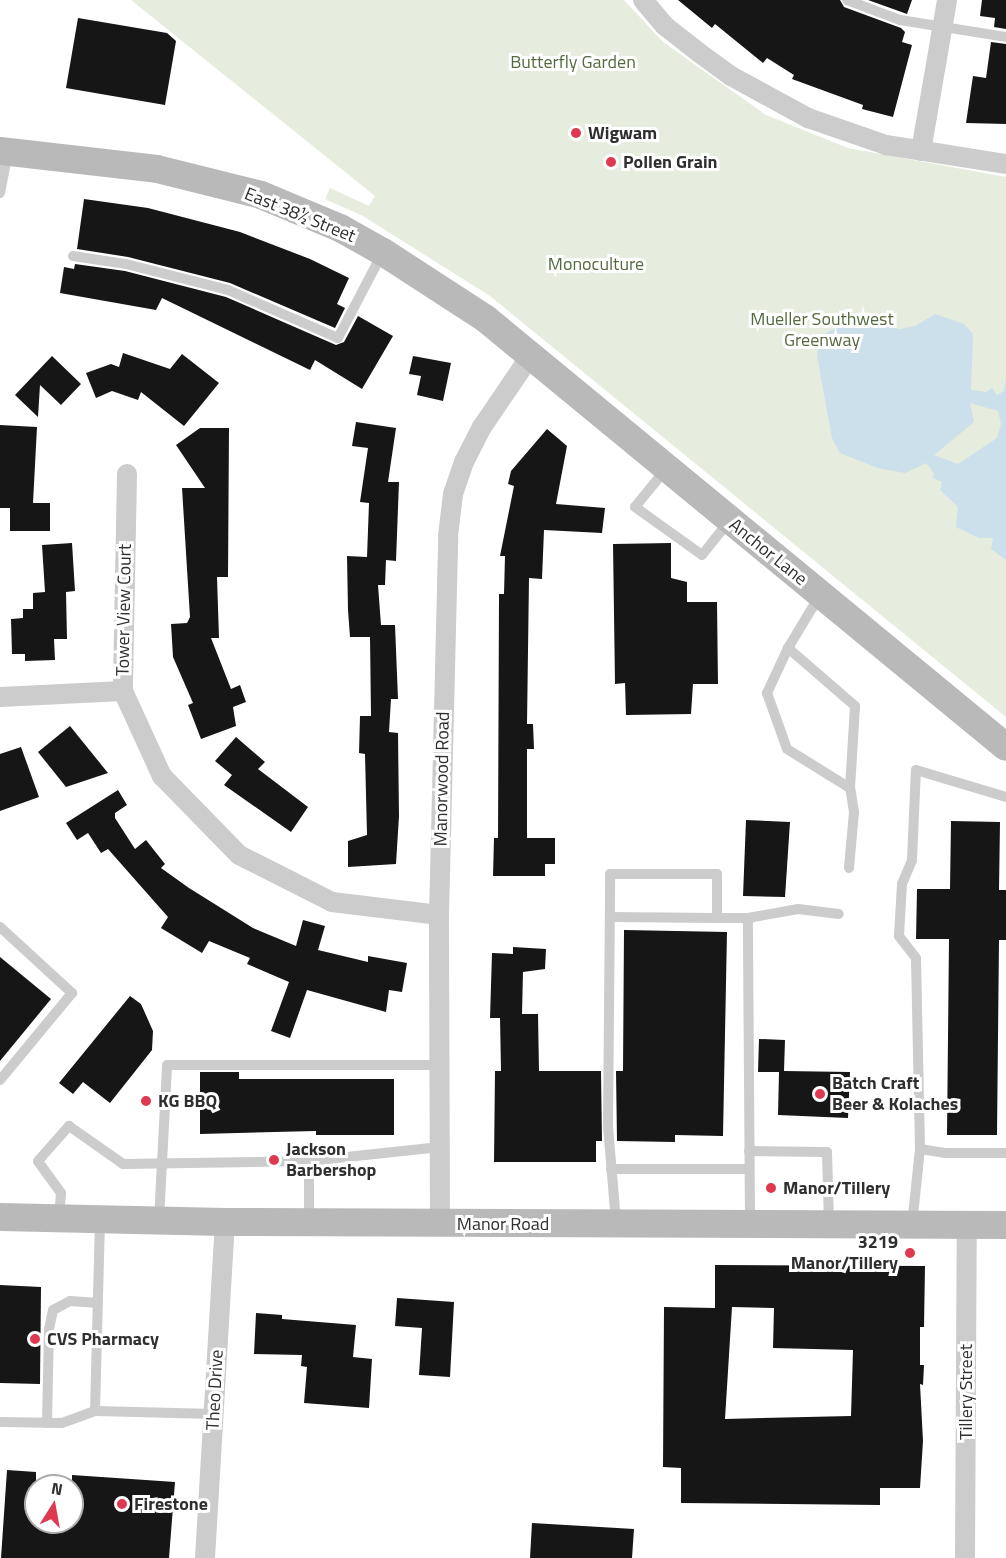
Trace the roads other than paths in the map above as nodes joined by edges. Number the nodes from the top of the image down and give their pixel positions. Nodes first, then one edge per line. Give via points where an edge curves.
1 (643, 0) edge
2 (847, 0) edge
3 (947, 0) edge
4 (943, 28) junction
5 (1006, 37) edge
6 (921, 151) junction
7 (4, 152) edge
8 (1006, 164) edge
9 (0, 193) edge
10 (383, 252) junction
11 (73, 256) dead end
12 (531, 355) junction
13 (666, 469) junction
14 (127, 474) dead end
15 (729, 521) junction
16 (820, 595) junction
17 (788, 648) junction
18 (123, 691) junction
19 (0, 697) edge
20 (1006, 747) edge
21 (850, 788) junction
22 (1006, 797) edge
23 (849, 868) dead end
24 (839, 914) dead end
25 (439, 915) junction
26 (610, 917) junction
27 (717, 918) junction
28 (748, 918) junction
29 (0, 927) edge
30 (439, 1065) junction
31 (0, 1080) edge
32 (440, 1147) junction
33 (920, 1149) junction
34 (749, 1151) junction
35 (1006, 1153) edge
36 (309, 1161) junction
37 (162, 1162) junction
38 (611, 1169) junction
39 (749, 1169) junction
40 (0, 1217) edge
41 (58, 1219) junction
42 (100, 1220) junction
43 (159, 1221) junction
44 (309, 1221) junction
45 (225, 1222) junction
46 (440, 1224) junction
47 (616, 1224) junction
48 (750, 1225) junction
49 (830, 1225) junction
50 (1006, 1225) edge
51 (912, 1226) junction
52 (967, 1226) junction
53 (98, 1303) junction
54 (95, 1412) junction
55 (214, 1413) junction
56 (0, 1422) edge
57 (47, 1423) junction
58 (205, 1558) edge
59 (965, 1558) edge

1 - 6 street via 665,26 698,52 769,98 847,133
2 - 4 lane via 900,20
3 - 4 street
4 - 5 lane
4 - 6 street
6 - 8 street
7 - 9 lane
7 - 10 street, East 38½ Street via 157,169 261,195 340,228
10 - 11 lane via 338,338 228,290 147,269
10 - 12 street, East 38½ Street via 429,279
12 - 13 street, Anchor Lane
12 - 25 street, Manorwood Road via 482,427 453,494 448,536
13 - 15 street, Anchor Lane
13 - 15 lane via 634,507 702,555
14 - 18 street, Tower View Court
15 - 16 street, Anchor Lane
16 - 17 lane
16 - 20 street, Anchor Lane
17 - 21 lane via 855,706
17 - 21 lane via 767,693 787,749
18 - 19 street
18 - 25 street, Tower View Court via 162,776 238,855 332,902
21 - 23 lane via 854,812
22 - 33 lane via 916,770 912,860 902,884 899,936 916,958
24 - 28 lane via 798,909
25 - 30 street, Manorwood Road
26 - 27 lane
26 - 27 lane via 610,874 717,874
26 - 38 lane
27 - 28 lane
28 - 34 lane
29 - 31 lane via 72,993
30 - 32 street, Manorwood Road
30 - 37 lane via 167,1065
32 - 36 lane
32 - 46 street, Manorwood Road
33 - 35 lane
33 - 51 lane
34 - 39 lane
34 - 49 lane via 827,1152
36 - 37 lane
36 - 44 lane
37 - 41 lane via 123,1164 69,1126 38,1161 61,1193
37 - 43 lane
38 - 39 lane
38 - 47 lane
39 - 48 lane
40 - 41 street, Manor Road
41 - 42 street, Manor Road
42 - 43 street, Manor Road
42 - 53 lane
43 - 45 street, Manor Road
44 - 45 street, Manor Road
44 - 46 street, Manor Road
45 - 55 street, Theo Drive
46 - 47 street, Manor Road
47 - 48 street, Manor Road
48 - 49 street, Manor Road
49 - 51 street, Manor Road
50 - 52 street, Manor Road
51 - 52 street, Manor Road
52 - 59 street, Tillery Street
53 - 54 lane
53 - 57 lane via 70,1301 53,1310
54 - 55 lane
54 - 57 lane via 62,1423
55 - 58 street, Theo Drive
56 - 57 lane

